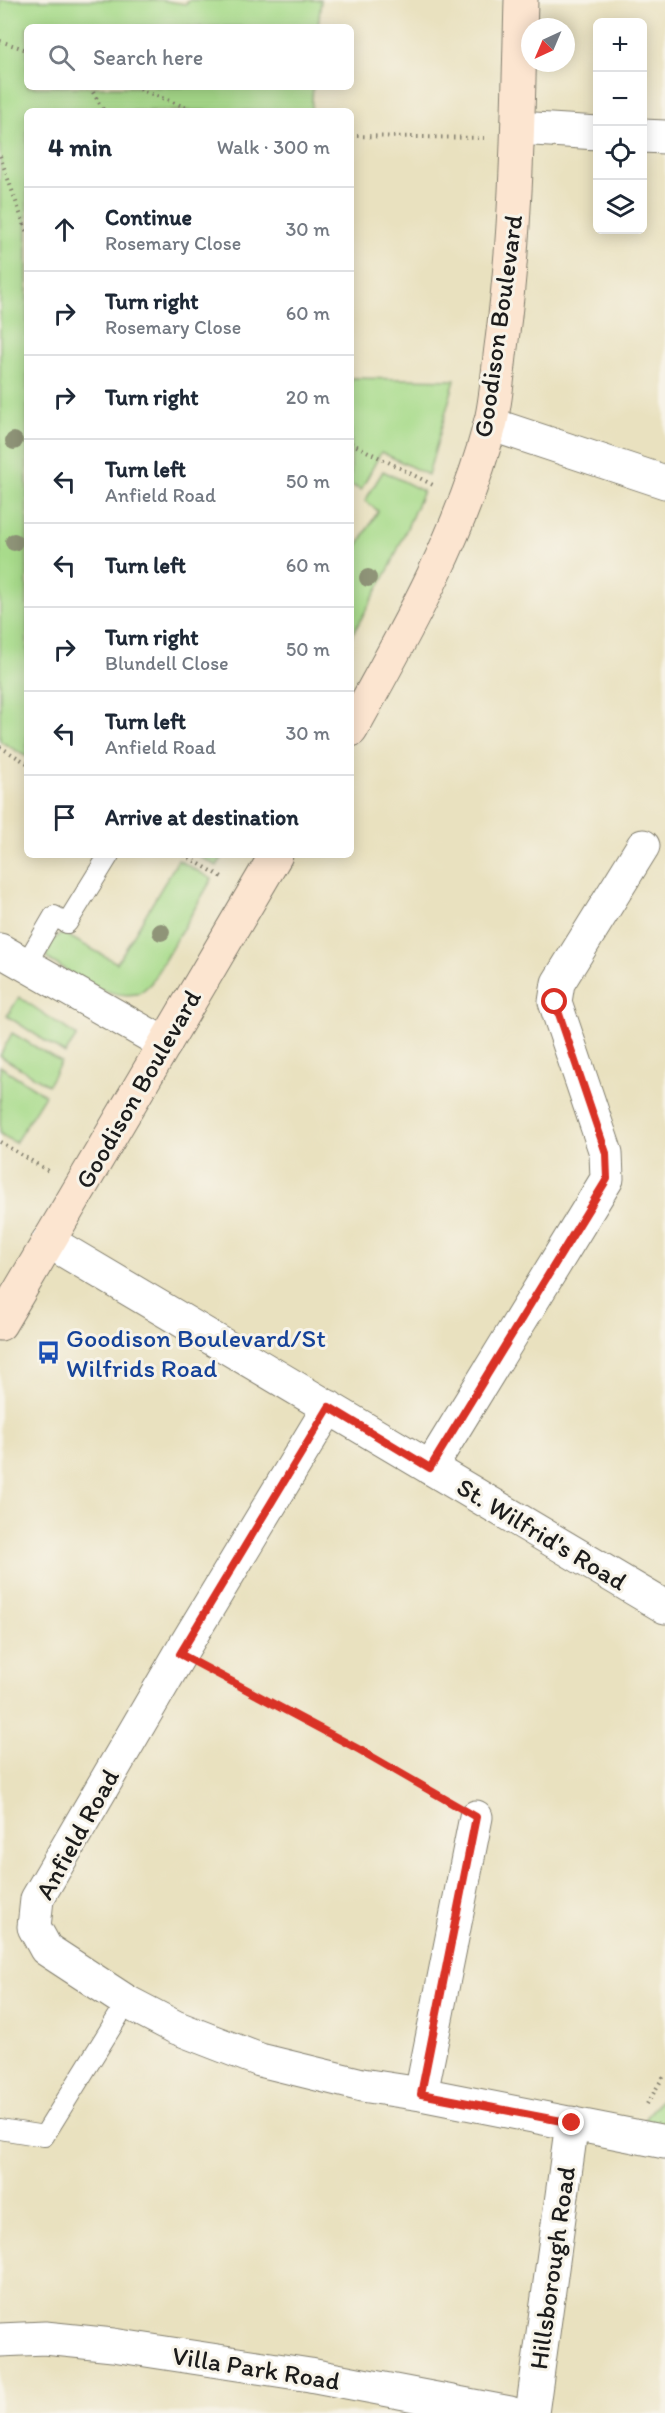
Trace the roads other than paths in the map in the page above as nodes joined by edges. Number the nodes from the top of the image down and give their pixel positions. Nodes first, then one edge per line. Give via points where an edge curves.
1 (521, 0) edge
2 (518, 133) junction
3 (593, 133) edge
4 (647, 136) edge
5 (665, 137) edge
6 (490, 424) junction
7 (665, 482) edge
8 (354, 725) edge
9 (643, 846) dead end
10 (107, 858) edge
11 (274, 858) edge
12 (13, 957) edge
13 (165, 1044) junction
14 (48, 1241) junction
15 (0, 1324) edge
16 (329, 1407) junction
17 (430, 1468) junction
18 (665, 1607) edge
19 (476, 1817) road end
20 (127, 2002) junction
21 (421, 2094) junction
22 (572, 2123) junction
23 (0, 2129) edge
24 (665, 2142) edge
25 (0, 2340) edge
26 (510, 2413) edge
27 (532, 2413) edge

1 - 2 street, Goodison Boulevard
2 - 3 street
2 - 6 street, Goodison Boulevard via 511,272
4 - 5 street
6 - 7 street
6 - 8 street, Goodison Boulevard via 464,501 410,625
9 - 17 street via 558,983 555,1002 606,1153 607,1179
10 - 12 lane via 67,924 54,916
11 - 13 street, Goodison Boulevard
12 - 13 street
13 - 14 street, Goodison Boulevard
14 - 15 street, Goodison Boulevard
14 - 16 street, St. Wilfrid's Road
16 - 17 street, St. Wilfrid's Road
16 - 20 street, Anfield Road via 37,1899 34,1927 46,1949
17 - 18 street, St. Wilfrid's Road
19 - 21 street
20 - 21 street, Anfield Road via 176,2027 260,2060 362,2085
20 - 23 lane via 44,2136
21 - 22 street, Anfield Road
22 - 24 street, Anfield Road
22 - 27 street, Hillsborough Road
25 - 26 street, Villa Park Road via 45,2338 124,2347 310,2375

